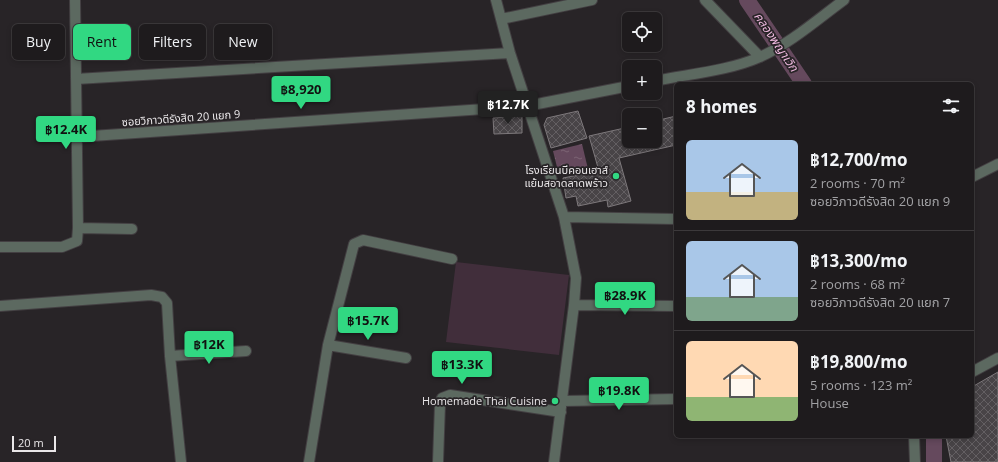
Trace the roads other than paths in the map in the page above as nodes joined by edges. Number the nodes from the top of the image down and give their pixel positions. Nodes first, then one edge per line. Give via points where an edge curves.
1 (75, 0) edge
2 (496, 0) edge
3 (592, 0) edge
4 (705, 0) edge
5 (844, 0) edge
6 (501, 19) junction
7 (510, 53) junction
8 (760, 57) junction
9 (76, 79) junction
10 (662, 80) edge
11 (622, 87) edge
12 (527, 106) junction
13 (77, 137) junction
14 (998, 164) edge
15 (974, 176) edge
16 (564, 217) junction
17 (674, 219) edge
18 (78, 228) junction
19 (132, 229) dead end
20 (0, 248) edge
21 (452, 259) dead end
22 (574, 304) junction
23 (0, 306) edge
24 (674, 306) edge
25 (328, 345) junction
26 (246, 351) dead end
27 (170, 356) junction
28 (406, 358) dead end
29 (998, 360) edge
30 (974, 371) edge
31 (674, 399) edge
32 (562, 401) junction
33 (561, 412) junction
34 (914, 438) edge
35 (181, 462) edge
36 (309, 462) edge
37 (438, 462) edge
38 (554, 462) edge
39 (915, 462) edge

1 - 9 street
2 - 6 street
3 - 6 street
4 - 8 street
5 - 8 street via 788,41
6 - 7 street
7 - 9 street
7 - 12 street
8 - 10 street via 736,65
9 - 13 street
11 - 12 street, ซอยวิภาวดีรังสิต 20 แยก 9
12 - 13 street, ซอยวิภาวดีรังสิต 20 แยก 9
12 - 16 street
13 - 18 street
14 - 15 street
16 - 17 street
16 - 22 street via 576,278
18 - 19 street
18 - 20 street via 76,241 62,247
21 - 25 street via 358,241 352,248
22 - 24 street
22 - 32 street
23 - 27 street via 151,295 162,297 167,302
25 - 28 street
25 - 36 street
26 - 27 street
27 - 35 street
29 - 30 street
31 - 32 street
32 - 33 street
33 - 37 street via 467,396 446,396 440,404
33 - 38 street
34 - 39 street

